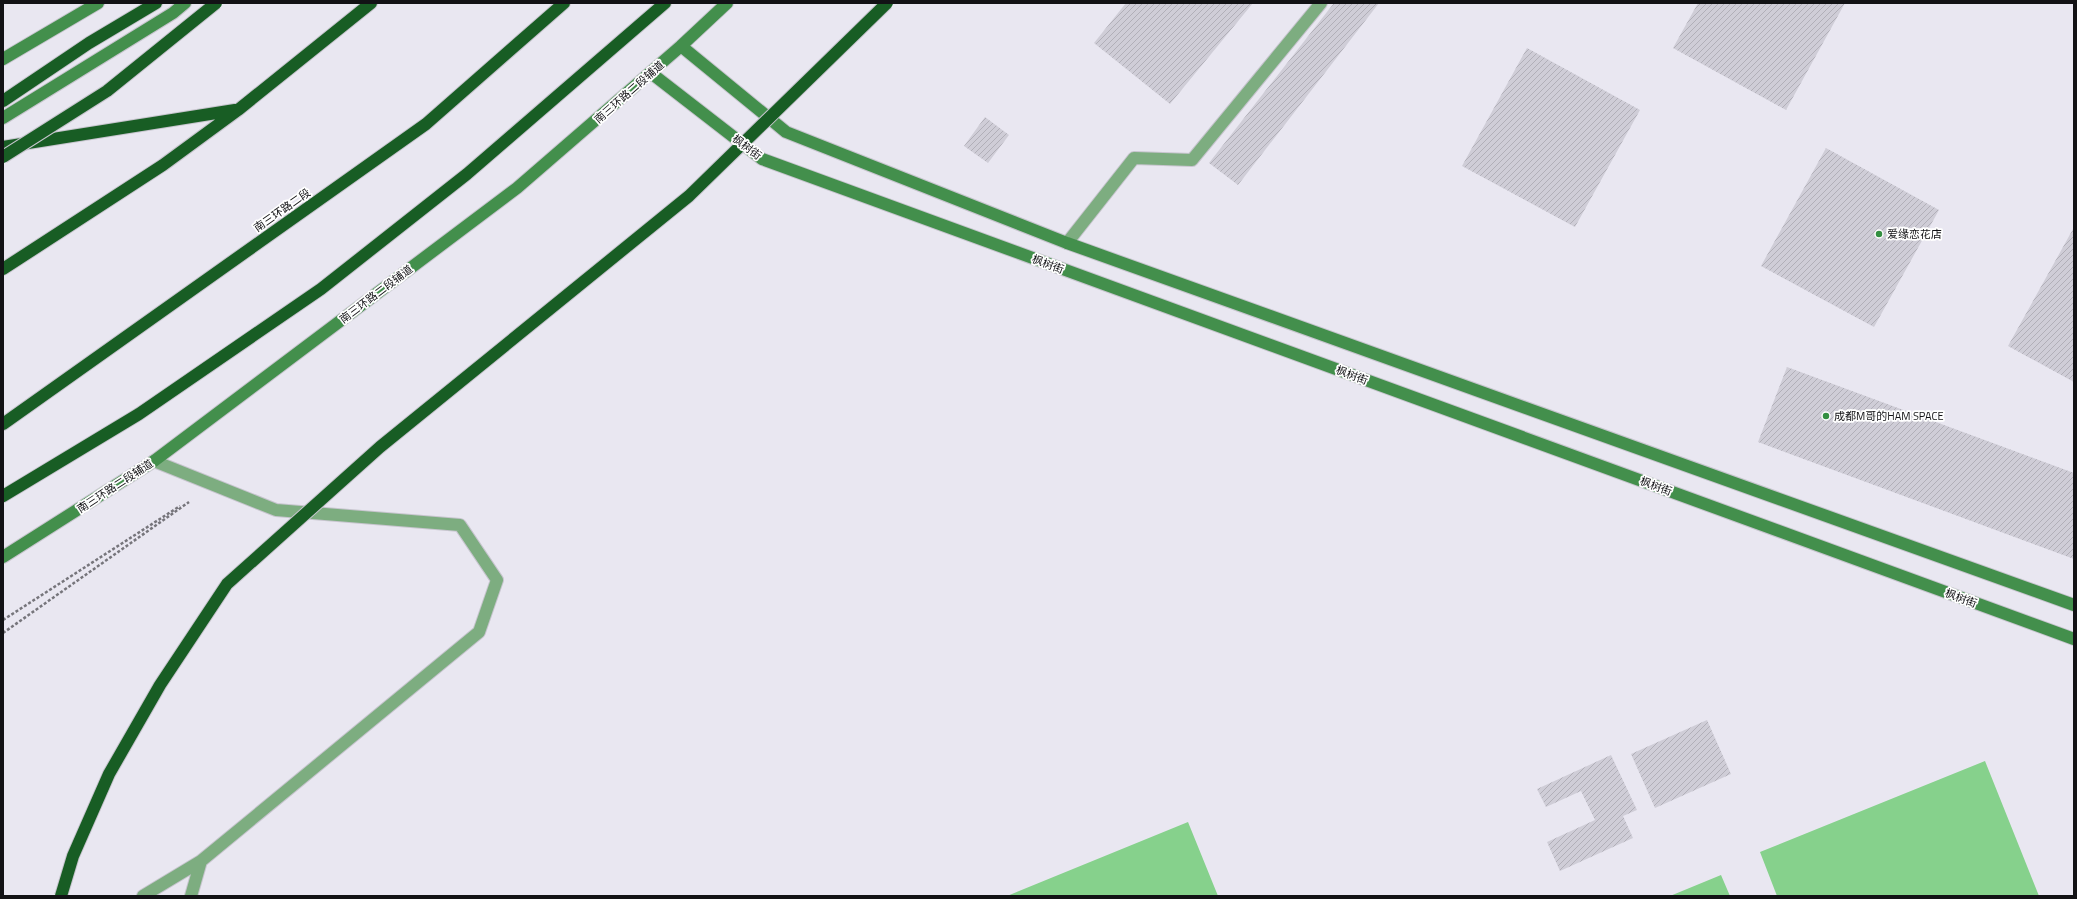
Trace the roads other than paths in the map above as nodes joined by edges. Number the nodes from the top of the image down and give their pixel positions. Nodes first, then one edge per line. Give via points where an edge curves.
1 (98, 3) edge
2 (156, 3) edge
3 (185, 3) edge
4 (216, 3) edge
5 (371, 3) edge
6 (564, 3) edge
7 (665, 3) edge
8 (727, 3) edge
9 (888, 3) edge
10 (1321, 3) edge
11 (681, 46) junction
12 (3, 59) edge
13 (651, 73) junction
14 (3, 101) edge
15 (238, 110) junction
16 (3, 118) edge
17 (3, 147) edge
18 (3, 157) edge
19 (1066, 243) junction
20 (3, 269) edge
21 (3, 424) edge
22 (154, 461) junction
23 (3, 496) edge
24 (3, 557) edge
25 (2074, 605) edge
26 (2074, 639) edge
27 (201, 861) junction
28 (61, 896) edge
29 (143, 896) edge
30 (191, 896) edge

1 - 12 street
2 - 14 highway
3 - 16 street via 173,13
4 - 18 highway, bridge via 107,91
5 - 15 highway
6 - 21 highway, 南三环路二段 via 426,124
7 - 23 highway via 467,174 333,279 139,414
8 - 11 street, 南三环路二段辅道
9 - 28 highway, bridge via 690,196 380,447 227,584 160,685 109,774 72,856
10 - 19 street via 1192,160 1134,158
11 - 13 street, 南三环路二段辅道
11 - 19 street via 786,132
13 - 22 street, 南三环路二段辅道 via 517,188
13 - 26 street, 枫树街 via 762,159
15 - 17 highway
15 - 20 highway via 162,165
19 - 25 street
22 - 24 street, 南三环路二段辅道
22 - 27 street via 276,510 460,525 497,580 479,632
27 - 29 street
27 - 30 street

